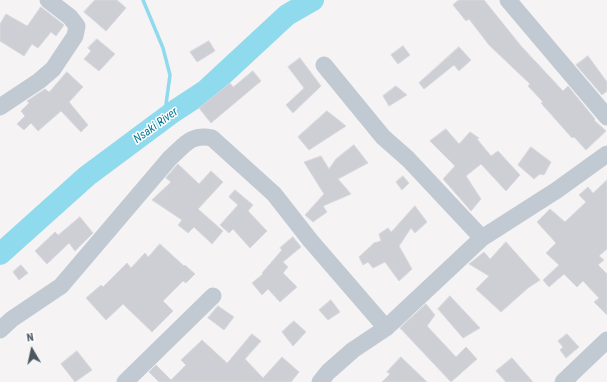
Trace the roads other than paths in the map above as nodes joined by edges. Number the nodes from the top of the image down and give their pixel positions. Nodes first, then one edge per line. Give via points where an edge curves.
1 (48, 0) edge
2 (508, 0) edge
3 (324, 65) dead end
4 (0, 107) edge
5 (607, 117) edge
6 (607, 154) edge
7 (482, 238) junction
8 (213, 296) dead end
9 (386, 328) junction
10 (0, 330) edge
11 (607, 340) edge
12 (125, 382) edge
13 (320, 382) edge
14 (563, 382) edge

1 - 4 street via 70,17 76,26 75,36 53,69
2 - 5 street
3 - 7 street via 383,136 413,164
6 - 7 street
7 - 9 street
8 - 12 street
9 - 10 street via 274,194 212,138 202,136 189,141 170,158 61,286
9 - 13 street via 353,350
11 - 14 street

